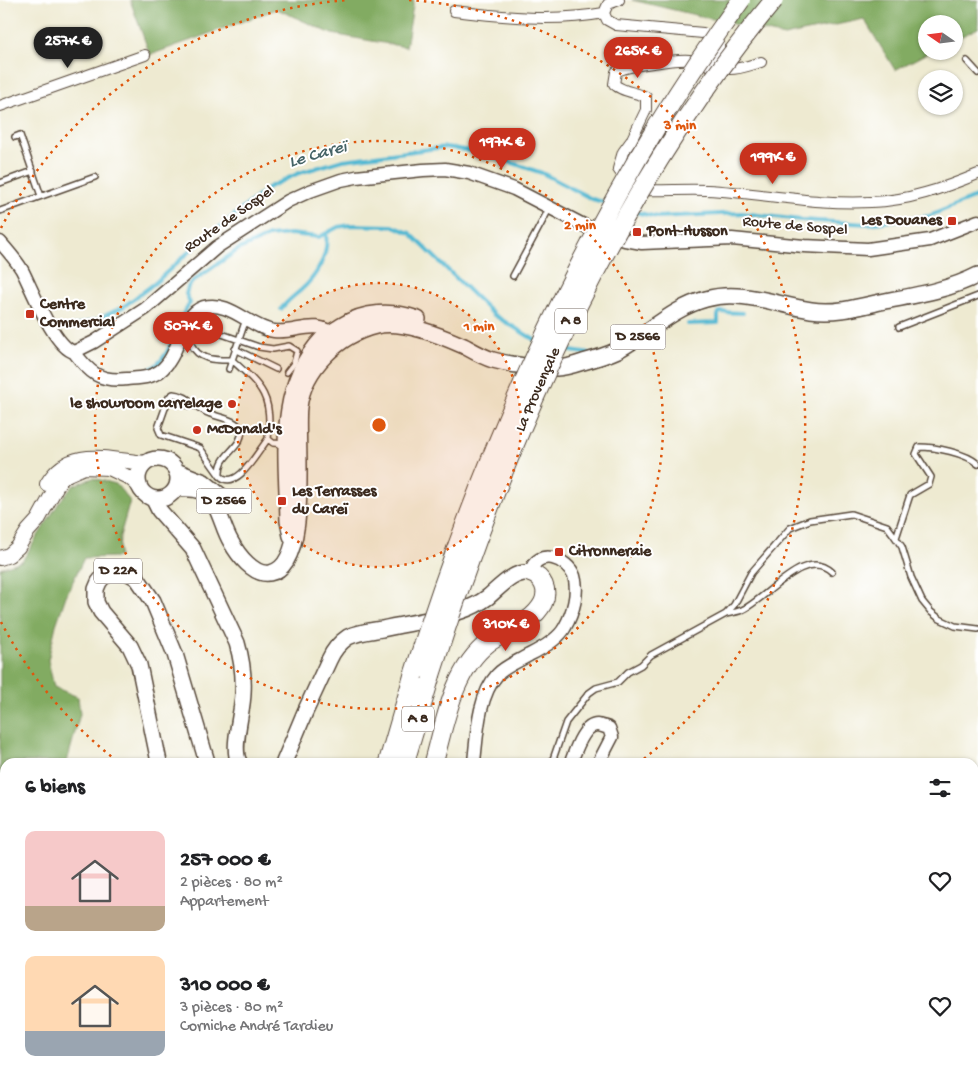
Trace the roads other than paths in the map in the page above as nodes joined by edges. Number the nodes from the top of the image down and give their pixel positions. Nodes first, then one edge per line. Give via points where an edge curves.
1 (619, 0) edge
2 (741, 0) edge
3 (774, 0) edge
4 (454, 11) dead end
5 (604, 13) junction
6 (145, 55) dead end
7 (967, 61) dead end
8 (704, 62) junction
9 (761, 62) dead end
10 (978, 73) edge
11 (0, 106) edge
12 (15, 137) dead end
13 (33, 171) junction
14 (978, 174) edge
15 (95, 177) dead end
16 (0, 183) edge
17 (636, 190) junction
18 (41, 196) junction
19 (550, 208) junction
20 (0, 211) edge
21 (978, 221) edge
22 (607, 236) junction
23 (0, 242) edge
24 (978, 275) edge
25 (513, 276) dead end
26 (978, 296) edge
27 (246, 319) junction
28 (899, 327) dead end
29 (205, 329) dead end
30 (216, 332) dead end
31 (336, 337) junction
32 (238, 340) junction
33 (235, 349) junction
34 (74, 352) junction
35 (232, 360) junction
36 (229, 369) dead end
37 (276, 369) dead end
38 (287, 372) dead end
39 (268, 439) junction
40 (286, 444) junction
41 (145, 463) junction
42 (978, 464) edge
43 (176, 471) junction
44 (220, 476) junction
45 (138, 485) junction
46 (173, 492) junction
47 (300, 495) junction
48 (154, 500) junction
49 (168, 520) junction
50 (28, 531) junction
51 (896, 538) junction
52 (293, 542) junction
53 (242, 556) junction
54 (0, 558) edge
55 (832, 572) dead end
56 (530, 573) junction
57 (726, 614) junction
58 (978, 629) edge
59 (422, 675) junction
60 (158, 758) edge
61 (206, 758) edge
62 (237, 758) edge
63 (286, 758) edge
64 (390, 758) edge
65 (406, 758) edge
66 (435, 758) edge
67 (475, 758) edge
68 (553, 758) edge
69 (573, 758) edge
70 (601, 758) edge

1 - 5 street via 608,4
2 - 59 highway, La Provençale / A 8, bridge via 701,57 629,174 549,328 482,480 444,583
3 - 59 highway, La Provençale / A 8, bridge via 672,141 626,217 582,300 504,470
4 - 5 street via 540,18
5 - 8 street via 616,25 703,33 718,39 719,53
6 - 11 street
7 - 10 lane
8 - 9 street via 715,68 727,69 740,69
8 - 17 street via 681,60 616,72 614,84 618,88 646,97 646,110 631,142 622,152 618,169
12 - 13 lane via 20,135
13 - 16 lane
13 - 18 lane
14 - 17 street via 916,195 873,202 777,198 707,190
15 - 18 lane
17 - 22 street
18 - 20 lane
19 - 22 street, Route de Sospel
19 - 25 lane
19 - 34 street, Route de Sospel via 514,189 453,170 414,170 341,180 295,198 265,215 217,247 144,308
21 - 22 street, Route de Sospel via 930,240 868,249 732,239 642,243
23 - 34 street via 16,260 56,338
24 - 31 main road, D 2566 via 933,291 828,311 733,295 708,298 670,315 618,350 562,368 527,367 492,360 462,345 393,324
26 - 28 lane
27 - 31 street via 276,331 328,329
27 - 32 lane
27 - 34 street via 219,306 197,310 169,362 160,372 149,376 108,380 87,368
29 - 35 lane via 194,336 194,351 216,360
30 - 32 lane
31 - 40 main road, D 2566 via 323,338 305,361 296,380 287,412
31 - 47 main road, D 2566 via 308,380 300,404
32 - 33 lane
32 - 38 lane via 273,349 289,346 297,352
33 - 35 lane
33 - 37 lane
35 - 36 lane
35 - 39 lane via 263,391 269,414
39 - 40 lane
39 - 44 lane via 242,474 230,480
40 - 47 lane via 291,447 293,488
40 - 52 main road, D 2566 via 288,521
41 - 43 main road via 166,460
41 - 45 main road via 138,472
41 - 50 main road via 84,457 65,464 52,475 45,487 30,517
42 - 51 lane via 933,447 920,446 916,454 930,477 929,484 910,495
43 - 46 main road via 178,483
43 - 53 main road, D 2566 via 204,482 218,493 239,537
44 - 44 lane via 221,462 239,443 242,430 236,423 205,412 192,400 173,394 168,399 158,428 161,435 200,448
45 - 48 main road via 141,492
45 - 50 main road via 109,468 74,470 60,480 38,520
46 - 48 main road via 166,498
46 - 49 main road
46 - 53 main road, D 2566 via 193,488 204,493 216,508 231,542
47 - 52 main road, D 2566
48 - 49 main road
49 - 62 main road via 193,549 241,656 244,679
50 - 54 main road via 18,547
51 - 57 lane via 887,526 851,514 810,520 790,528 751,573
51 - 58 lane via 922,601 931,612 955,626
52 - 53 main road, D 2566 via 287,560 271,573 253,569
55 - 57 lane via 825,565 806,565 741,611
56 - 63 main road via 512,577 486,598 462,611 348,637 333,652
56 - 66 highway via 543,583 546,595 543,603 532,616 490,642 469,663 446,717
56 - 67 street via 538,558 546,557 566,565 574,575 576,592 572,611 564,629 552,640 497,676 487,693 480,716
57 - 68 lane via 651,655 618,682 589,693 566,722
59 - 64 highway, La Provençale / A 8
59 - 65 highway, La Provençale / A 8
60 - 61 main road, D 22A via 139,665 130,646 96,602 99,582 113,572 128,572 137,578 153,601 175,654
69 - 70 street via 588,728 597,725 609,728 612,737

